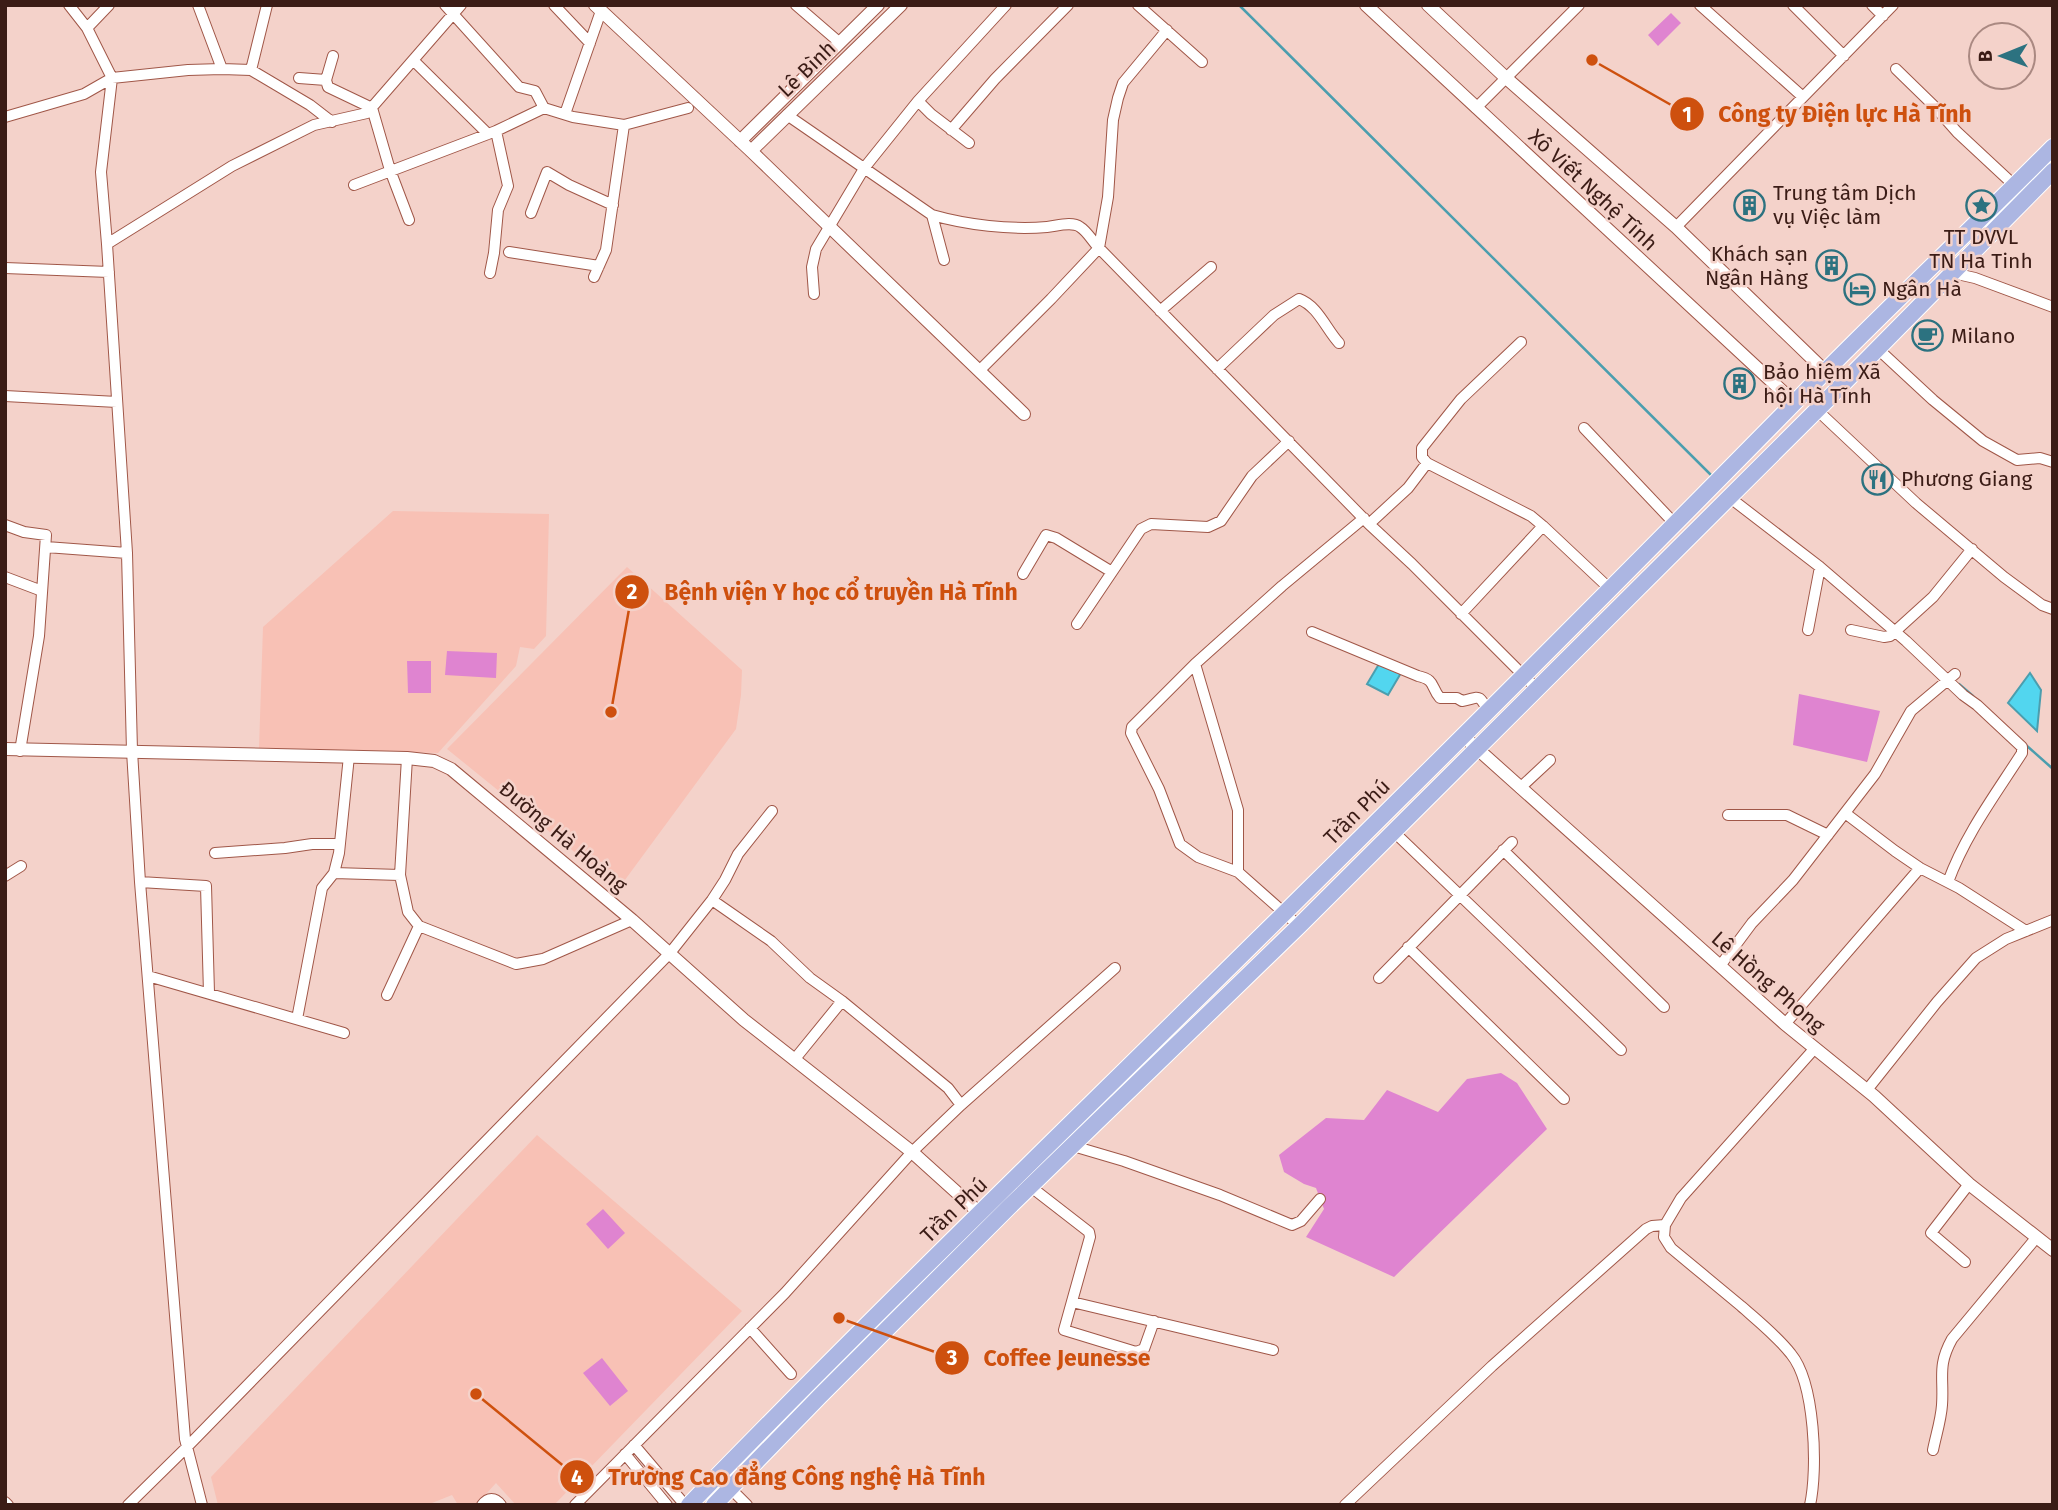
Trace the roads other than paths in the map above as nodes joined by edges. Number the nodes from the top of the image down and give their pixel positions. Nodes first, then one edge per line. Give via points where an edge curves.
1 (69, 5) edge
2 (109, 5) edge
3 (198, 5) edge
4 (267, 5) edge
5 (445, 5) edge
6 (554, 5) edge
7 (796, 5) edge
8 (878, 5) edge
9 (901, 5) edge
10 (1006, 5) edge
11 (1068, 5) edge
12 (1138, 5) edge
13 (1366, 5) edge
14 (1428, 5) edge
15 (1579, 5) edge
16 (1700, 5) edge
17 (1793, 5) edge
18 (1871, 5) edge
19 (1894, 5) edge
20 (598, 8) edge
21 (457, 10) edge
22 (1883, 16) junction
23 (87, 28) junction
24 (1167, 30) junction
25 (590, 43) junction
26 (840, 43) junction
27 (333, 56) dead end
28 (1844, 56) junction
29 (414, 61) junction
30 (1202, 62) dead end
31 (222, 69) junction
32 (1895, 69) dead end
33 (251, 70) junction
34 (1505, 77) junction
35 (112, 78) junction
36 (299, 78) dead end
37 (326, 80) junction
38 (1803, 97) junction
39 (918, 101) junction
40 (372, 108) junction
41 (544, 108) junction
42 (688, 108) dead end
43 (1476, 108) junction
44 (565, 114) junction
45 (787, 115) junction
46 (5, 117) edge
47 (332, 122) junction
48 (624, 125) junction
49 (951, 130) junction
50 (492, 132) junction
51 (740, 141) junction
52 (969, 143) dead end
53 (2053, 148) edge
54 (751, 151) junction
55 (865, 167) junction
56 (390, 170) junction
57 (2053, 172) edge
58 (354, 185) dead end
59 (2015, 186) junction
60 (613, 205) junction
61 (531, 213) dead end
62 (932, 215) junction
63 (409, 220) dead end
64 (829, 227) junction
65 (1676, 227) junction
66 (107, 244) junction
67 (1099, 248) junction
68 (509, 252) dead end
69 (944, 260) dead end
70 (1211, 267) dead end
71 (5, 268) edge
72 (109, 272) junction
73 (490, 273) dead end
74 (1953, 273) junction
75 (814, 294) dead end
76 (2053, 307) edge
77 (1160, 311) junction
78 (1521, 342) dead end
79 (1339, 343) dead end
80 (1878, 349) junction
81 (1217, 369) junction
82 (979, 372) junction
83 (1826, 372) junction
84 (5, 396) edge
85 (117, 402) junction
86 (1795, 403) junction
87 (1817, 410) junction
88 (1024, 414) dead end
89 (1584, 428) dead end
90 (1289, 441) junction
91 (2053, 462) edge
92 (1427, 463) junction
93 (1729, 497) junction
94 (1367, 521) junction
95 (1675, 524) junction
96 (5, 525) edge
97 (1543, 526) junction
98 (46, 547) junction
99 (1972, 549) junction
100 (127, 553) junction
101 (1820, 567) junction
102 (1112, 572) junction
103 (1023, 574) dead end
104 (5, 577) edge
105 (1610, 589) junction
106 (43, 590) junction
107 (2053, 609) edge
108 (1461, 614) junction
109 (1077, 624) dead end
110 (1852, 630) dead end
111 (1899, 630) junction
112 (1808, 631) dead end
113 (1312, 632) dead end
114 (1195, 664) junction
115 (1523, 676) junction
116 (1951, 677) junction
117 (1536, 688) junction
118 (1488, 711) junction
119 (1463, 736) junction
120 (5, 749) edge
121 (1476, 749) junction
122 (20, 751) junction
123 (132, 751) junction
124 (349, 756) junction
125 (407, 758) junction
126 (1550, 760) dead end
127 (1521, 788) junction
128 (772, 811) dead end
129 (1845, 813) junction
130 (1728, 815) dead end
131 (1393, 831) junction
132 (1828, 835) junction
133 (340, 844) junction
134 (215, 853) dead end
135 (21, 866) dead end
136 (1920, 868) junction
137 (1238, 872) junction
138 (334, 873) junction
139 (400, 875) junction
140 (5, 876) edge
141 (140, 882) junction
142 (1948, 882) junction
143 (1459, 895) junction
144 (712, 900) junction
145 (1285, 913) junction
146 (632, 920) junction
147 (2053, 920) edge
148 (419, 926) junction
149 (1299, 926) junction
150 (2026, 931) junction
151 (1408, 947) junction
152 (670, 953) junction
153 (1720, 966) junction
154 (1115, 968) dead end
155 (148, 976) junction
156 (1379, 978) dead end
157 (209, 993) junction
158 (387, 995) dead end
159 (842, 1001) junction
160 (1664, 1007) dead end
161 (297, 1019) junction
162 (1785, 1024) junction
163 (344, 1033) dead end
164 (1815, 1048) junction
165 (1620, 1050) dead end
166 (794, 1060) junction
167 (1867, 1090) junction
168 (1564, 1100) dead end
169 (961, 1105) junction
170 (1073, 1146) junction
171 (912, 1152) junction
172 (1969, 1184) junction
173 (1031, 1187) junction
174 (1320, 1199) dead end
175 (980, 1212) junction
176 (992, 1224) junction
177 (1665, 1225) junction
178 (2036, 1238) junction
179 (2053, 1250) edge
180 (1965, 1262) dead end
181 (1073, 1301) junction
182 (1154, 1321) junction
183 (750, 1328) junction
184 (1273, 1350) dead end
185 (791, 1374) dead end
186 (634, 1445) junction
187 (187, 1447) junction
188 (1933, 1450) dead end
189 (625, 1454) junction
190 (731, 1489) junction
191 (128, 1505) edge
192 (202, 1505) edge
193 (482, 1505) edge
194 (501, 1505) edge
195 (575, 1505) edge
196 (667, 1505) edge
197 (687, 1505) edge
198 (714, 1505) edge
199 (747, 1505) edge
200 (1345, 1505) edge
201 (1810, 1505) edge

1 - 23 street
2 - 23 street
3 - 31 street
4 - 33 street
5 - 21 street
6 - 25 street
7 - 26 street
8 - 26 street, Lê Bình
9 - 45 street, Lê Bình
10 - 39 street
11 - 49 street
12 - 24 street
13 - 43 street, Xô Viết Nghệ Tĩnh
14 - 34 street, Xô Viết Nghệ Tĩnh
15 - 34 street
16 - 38 street
17 - 28 street
18 - 22 street
19 - 22 street
20 - 25 street
20 - 51 street
21 - 29 street
21 - 41 street via 519,87 535,91
22 - 28 street
23 - 35 street
24 - 30 street
24 - 67 street via 1122,83
25 - 44 street
26 - 51 street, Lê Bình
27 - 37 street
28 - 38 street
29 - 40 street
29 - 50 street
31 - 33 street
31 - 35 street
32 - 59 street
33 - 47 street
34 - 43 street
34 - 65 street, Xô Viết Nghệ Tĩnh
35 - 46 street via 84,94
35 - 66 street via 101,172
36 - 37 street
37 - 40 street via 328,87
38 - 65 street
39 - 49 street
39 - 55 street
40 - 47 street
40 - 56 street
41 - 44 street
41 - 50 street
42 - 48 street
43 - 86 street, Xô Viết Nghệ Tĩnh
44 - 48 street
45 - 54 street, Lê Bình
45 - 55 street
47 - 66 street via 314,125 232,166
48 - 60 street
49 - 52 street
50 - 56 street
50 - 73 street via 509,186 498,210
51 - 54 street
53 - 59 main road, Trần Phú
54 - 64 street
55 - 62 street
55 - 64 street
56 - 58 street
56 - 63 street
57 - 74 main road, Trần Phú
59 - 83 main road, Trần Phú
60 - 61 street via 547,172
60 - 68 street via 606,250 597,271
62 - 67 street via 995,226 1080,226
62 - 69 street
64 - 75 street via 813,259
64 - 82 street
65 - 83 street, Xô Viết Nghệ Tĩnh
66 - 72 street
67 - 77 street
67 - 82 street
70 - 77 street
71 - 72 street
72 - 85 street
74 - 76 street
74 - 80 main road, Trần Phú
77 - 81 street
78 - 92 street via 1431,435 1422,448
79 - 81 street via 1307,302 1299,299
80 - 87 main road, Trần Phú
80 - 91 street via 1983,441 2017,460
81 - 90 street
82 - 88 street
83 - 86 main road, Trần Phú
84 - 85 street
85 - 100 street
86 - 95 main road, Trần Phú
87 - 93 main road, Trần Phú
87 - 99 street
89 - 95 street
90 - 94 street
90 - 102 street via 1252,476 1221,521 1208,527 1146,526
92 - 94 street via 1408,488
92 - 97 street
93 - 101 street
93 - 117 main road, Trần Phú
94 - 108 street
94 - 114 street via 1282,586
95 - 105 main road, Trần Phú
96 - 98 street via 46,535
97 - 105 street
97 - 108 street
98 - 100 street
98 - 106 street
99 - 107 street via 2019,589
99 - 111 street
100 - 123 street
101 - 111 street
101 - 112 street
102 - 103 street via 1046,535
102 - 109 street
104 - 106 street
105 - 115 main road, Trần Phú
106 - 122 street
108 - 115 street
110 - 111 street via 1884,637
111 - 116 street
113 - 118 street via 1428,678 1440,698 1462,701 1478,697
114 - 137 street via 1238,810
114 - 137 street via 1131,733 1180,844 1198,857
115 - 117 street
115 - 118 main road, Trần Phú
116 - 129 street via 1911,711 1875,774
116 - 142 street via 1963,695 2022,747 2022,753 1991,798
117 - 121 main road, Trần Phú
118 - 119 main road, Trần Phú
119 - 121 street, Lê Hồng Phong
119 - 145 main road, Trần Phú
120 - 122 street, Đường Hà Hoàng
121 - 127 street, Lê Hồng Phong
121 - 131 main road, Trần Phú
122 - 123 street, Đường Hà Hoàng
123 - 124 street, Đường Hà Hoàng
123 - 141 street
124 - 125 street, Đường Hà Hoàng
124 - 133 street
125 - 139 street
125 - 146 street, Đường Hà Hoàng via 434,761 451,769
126 - 127 street
127 - 153 street, Lê Hồng Phong
128 - 144 street via 738,854
129 - 132 street
129 - 136 street
130 - 132 street via 1787,815
131 - 143 street
131 - 149 main road, Trần Phú
132 - 153 street
133 - 134 street
133 - 138 street
135 - 140 street
136 - 142 street
136 - 162 street
137 - 145 street
138 - 139 street
138 - 161 street via 321,888
139 - 148 street via 408,912
141 - 155 street
141 - 157 street via 206,886
142 - 150 street
143 - 151 street
143 - 160 street via 1507,846
143 - 165 street
144 - 152 street
144 - 159 street via 771,941
145 - 149 street
145 - 175 main road, Trần Phú
146 - 148 street via 543,960 516,964
146 - 152 street, Đường Hà Hoàng
147 - 150 street
148 - 158 street
149 - 170 main road, Trần Phú
150 - 167 street via 1976,958
151 - 156 street
151 - 168 street
152 - 166 street, Đường Hà Hoàng
152 - 187 street
153 - 162 street, Lê Hồng Phong
154 - 169 street
155 - 157 street
155 - 187 street
157 - 161 street
159 - 166 street
159 - 169 street via 948,1088
161 - 163 street
162 - 164 street, Lê Hồng Phong
164 - 167 street, Lê Hồng Phong
164 - 177 street via 1681,1198
166 - 171 street, Đường Hà Hoàng
167 - 172 street, Lê Hồng Phong
169 - 171 street
170 - 173 main road, Trần Phú
170 - 174 street via 1220,1195 1292,1225
171 - 175 street, Đường Hà Hoàng
171 - 183 street
172 - 178 street, Lê Hồng Phong
172 - 180 street via 1931,1233
173 - 176 main road, Trần Phú
173 - 181 street via 1089,1233
175 - 176 street, Đường Hà Hoàng
175 - 197 main road, Trần Phú
176 - 190 main road, Trần Phú
177 - 200 street via 1646,1229
177 - 201 street via 1664,1237 1671,1248 1793,1355 1808,1395 1813,1440
178 - 179 street, Lê Hồng Phong
178 - 188 street via 1944,1352 1942,1407
181 - 182 street
181 - 182 street via 1064,1330 1136,1352 1144,1349
182 - 184 street
183 - 185 street
183 - 186 street
186 - 189 street
186 - 197 street
187 - 191 street
187 - 192 street
189 - 195 street
189 - 196 street
190 - 198 main road, Trần Phú
190 - 199 street
193 - 194 street via 489,1499

